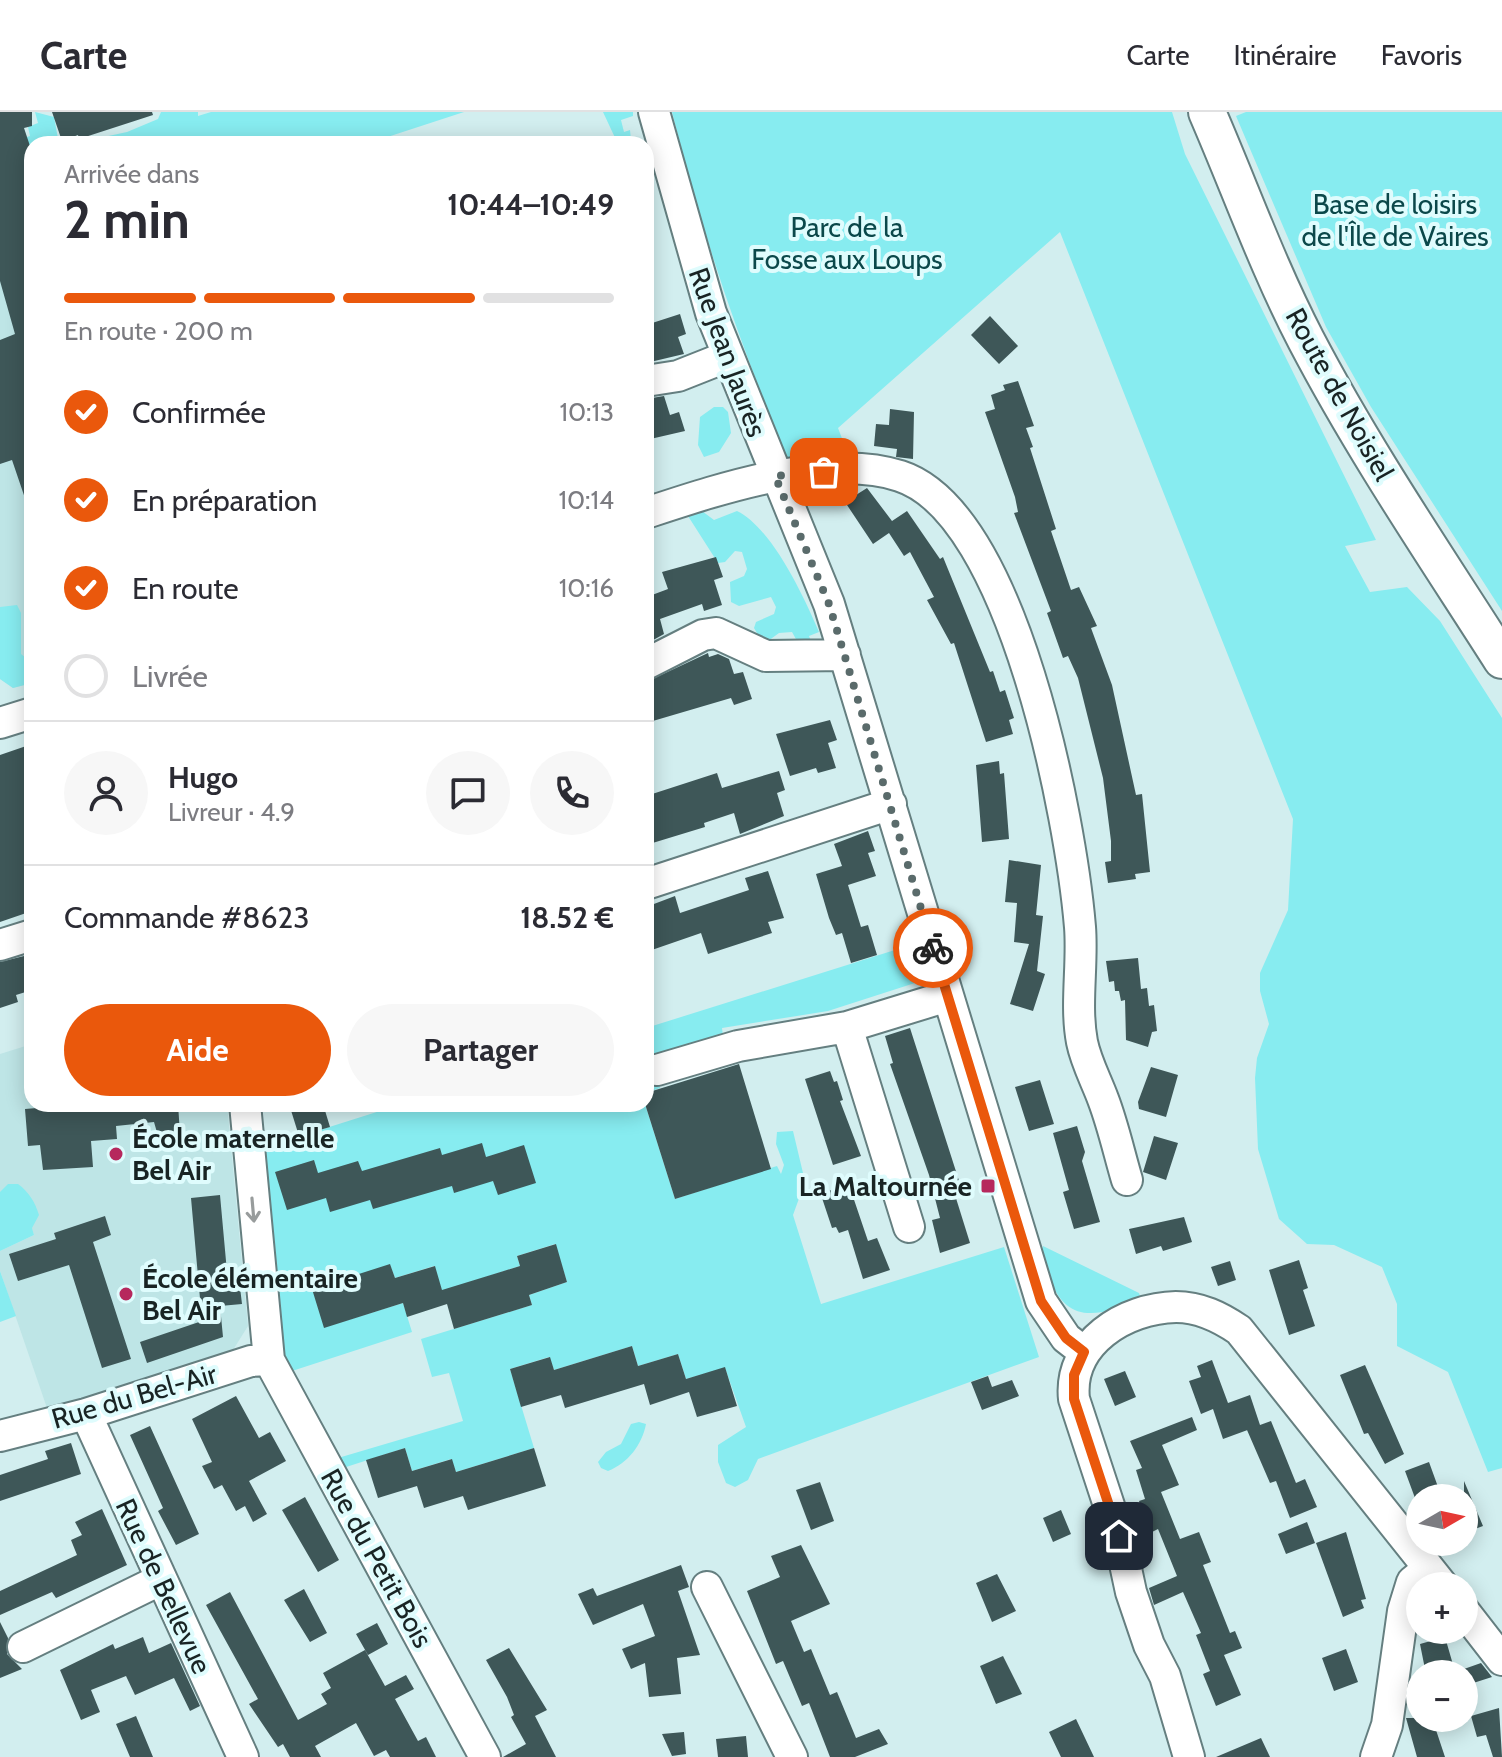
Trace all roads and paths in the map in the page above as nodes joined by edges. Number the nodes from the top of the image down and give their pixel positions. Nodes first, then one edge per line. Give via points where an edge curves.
1 (654, 112) edge
2 (1207, 112) edge
3 (658, 180) edge
4 (726, 357) junction
5 (654, 380) edge
6 (775, 476) junction
7 (654, 510) edge
8 (845, 655) junction
9 (654, 660) edge
10 (1502, 660) edge
11 (24, 716) edge
12 (0, 723) edge
13 (891, 804) junction
14 (654, 881) edge
15 (24, 938) edge
16 (0, 945) edge
17 (948, 996) junction
18 (847, 1027) junction
19 (657, 1070) dead end
20 (246, 1112) edge
21 (1127, 1180) dead end
22 (909, 1227) dead end
23 (1084, 1352) junction
24 (269, 1360) junction
25 (86, 1414) junction
26 (0, 1436) edge
27 (1431, 1572) edge
28 (160, 1580) junction
29 (707, 1587) dead end
30 (1406, 1601) edge
31 (1478, 1629) edge
32 (23, 1647) dead end
33 (1502, 1660) edge
34 (243, 1757) edge
35 (485, 1757) edge
36 (792, 1757) edge
37 (1189, 1757) edge
38 (1376, 1757) edge

1 - 3 street, Rue Jean Jaurès
2 - 10 main road, Route de Noisiel via 1322,371
3 - 4 street, Rue Jean Jaurès
4 - 5 street
4 - 6 street, Rue Jean Jaurès
6 - 7 street
6 - 8 street, Rue Jean Jaurès
6 - 21 street via 849,470 903,477 952,511 983,557 1031,683 1063,801 1080,930 1081,1038
8 - 9 street via 766,656 716,633
8 - 13 street, Rue Jean Jaurès
11 - 12 street
13 - 14 street
13 - 17 street, Rue Jean Jaurès
15 - 16 street
17 - 18 street
17 - 23 street, Rue Jean Jaurès via 1041,1301 1066,1338
18 - 19 street via 738,1046
18 - 22 street
20 -> 24 street
23 - 27 street via 1105,1331 1162,1309 1194,1309 1223,1319 1251,1341
23 - 37 street via 1074,1375 1074,1399 1119,1536 1131,1592 1165,1676
24 - 25 street, Rue du Bel-Air via 251,1361
24 - 35 street, Rue du Petit Bois
25 - 26 street, Rue du Bel-Air
25 - 28 street, Rue de Bellevue
28 - 32 street
28 - 34 street, Rue de Bellevue
29 - 36 street
30 - 38 street via 1387,1725
31 - 33 street

